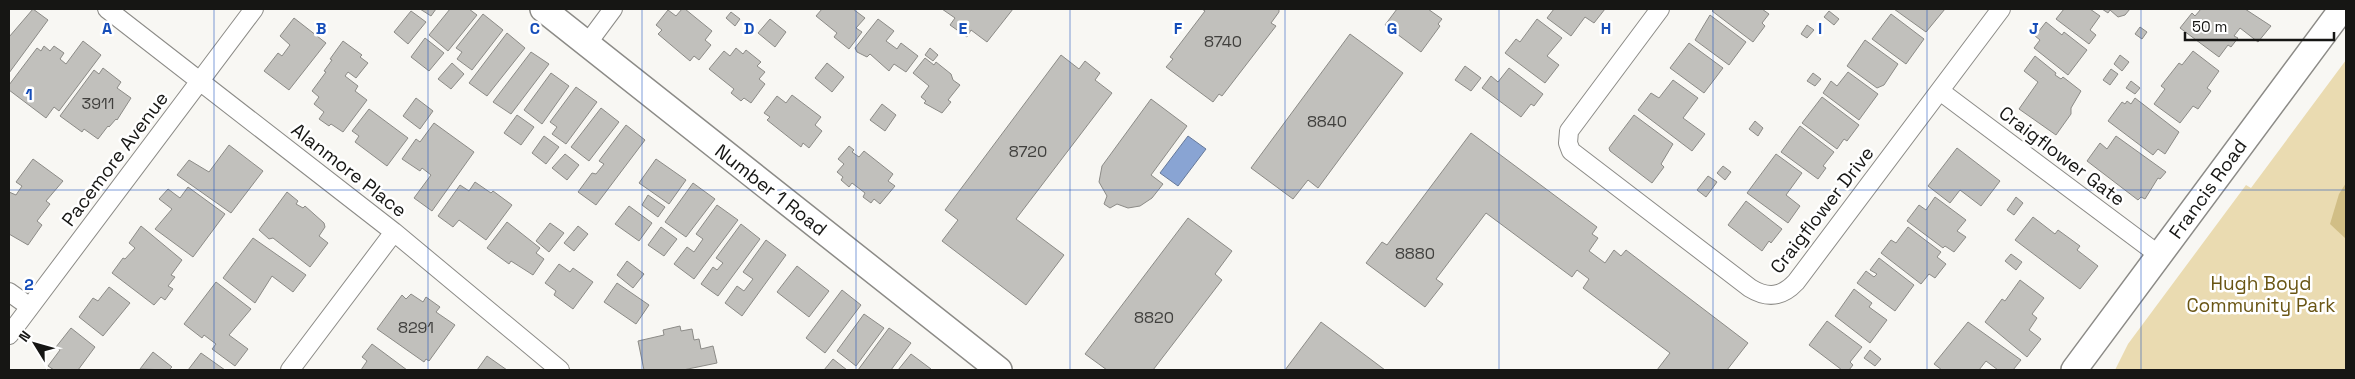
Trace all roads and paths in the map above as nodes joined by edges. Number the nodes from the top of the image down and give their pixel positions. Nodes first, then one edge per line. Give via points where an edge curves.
1 (108, 9) edge
2 (254, 9) edge
3 (543, 9) edge
4 (613, 9) edge
5 (1660, 9) edge
6 (2001, 9) edge
7 (2342, 9) edge
8 (587, 44) junction
9 (200, 82) junction
10 (1940, 91) junction
11 (394, 232) junction
12 (2160, 256) junction
13 (9, 292) edge
14 (30, 307) junction
15 (9, 335) edge
16 (290, 370) edge
17 (560, 370) edge
18 (999, 370) edge
19 (2074, 370) edge

1 - 9 street, Alanmore Place
2 - 9 street, Pacemore Avenue
3 - 8 main road, Number 1 Road
4 - 8 street
5 - 10 street, Craigflower Drive via 1576,120 1569,131 1568,143 1576,157 1764,296 1783,293 1796,282
6 - 10 street, Craigflower Drive
7 - 12 main road, Francis Road
8 - 18 main road, Number 1 Road
9 - 11 street, Alanmore Place
9 - 14 street, Pacemore Avenue
10 - 12 street, Craigflower Gate
11 - 16 street
11 - 17 street, Alanmore Place
12 - 19 main road, Francis Road
13 - 14 street
14 - 15 street, Pacemore Avenue

